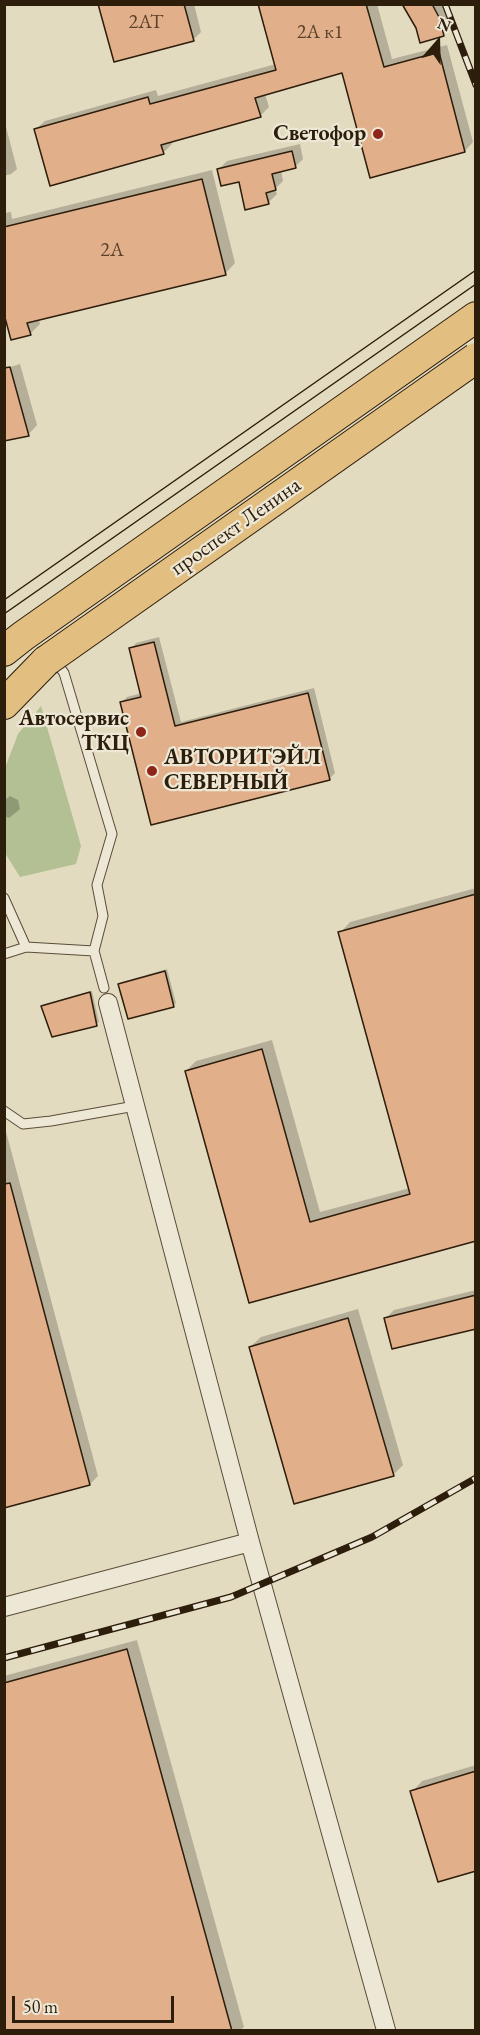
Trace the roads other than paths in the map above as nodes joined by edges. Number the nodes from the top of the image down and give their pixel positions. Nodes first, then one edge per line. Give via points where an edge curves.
1 (476, 317) edge
2 (476, 358) edge
3 (14, 643) edge
4 (49, 659) junction
5 (4, 704) edge
6 (4, 898) edge
7 (26, 947) junction
8 (94, 951) junction
9 (4, 954) edge
10 (106, 995) joint
11 (135, 1106) junction
12 (4, 1111) edge
13 (250, 1542) junction
14 (4, 1607) edge
15 (386, 2031) edge

1 - 3 main road, проспект Ленина
2 - 4 main road, проспект Ленина, bridge
4 - 5 main road, проспект Ленина
4 - 8 lane via 63,673 112,834 97,885 103,916
6 - 7 lane
7 - 8 lane
7 - 9 lane
8 - 10 lane
10 - 11 street
11 - 12 lane via 23,1124
11 - 13 street
13 - 14 street
13 - 15 street

